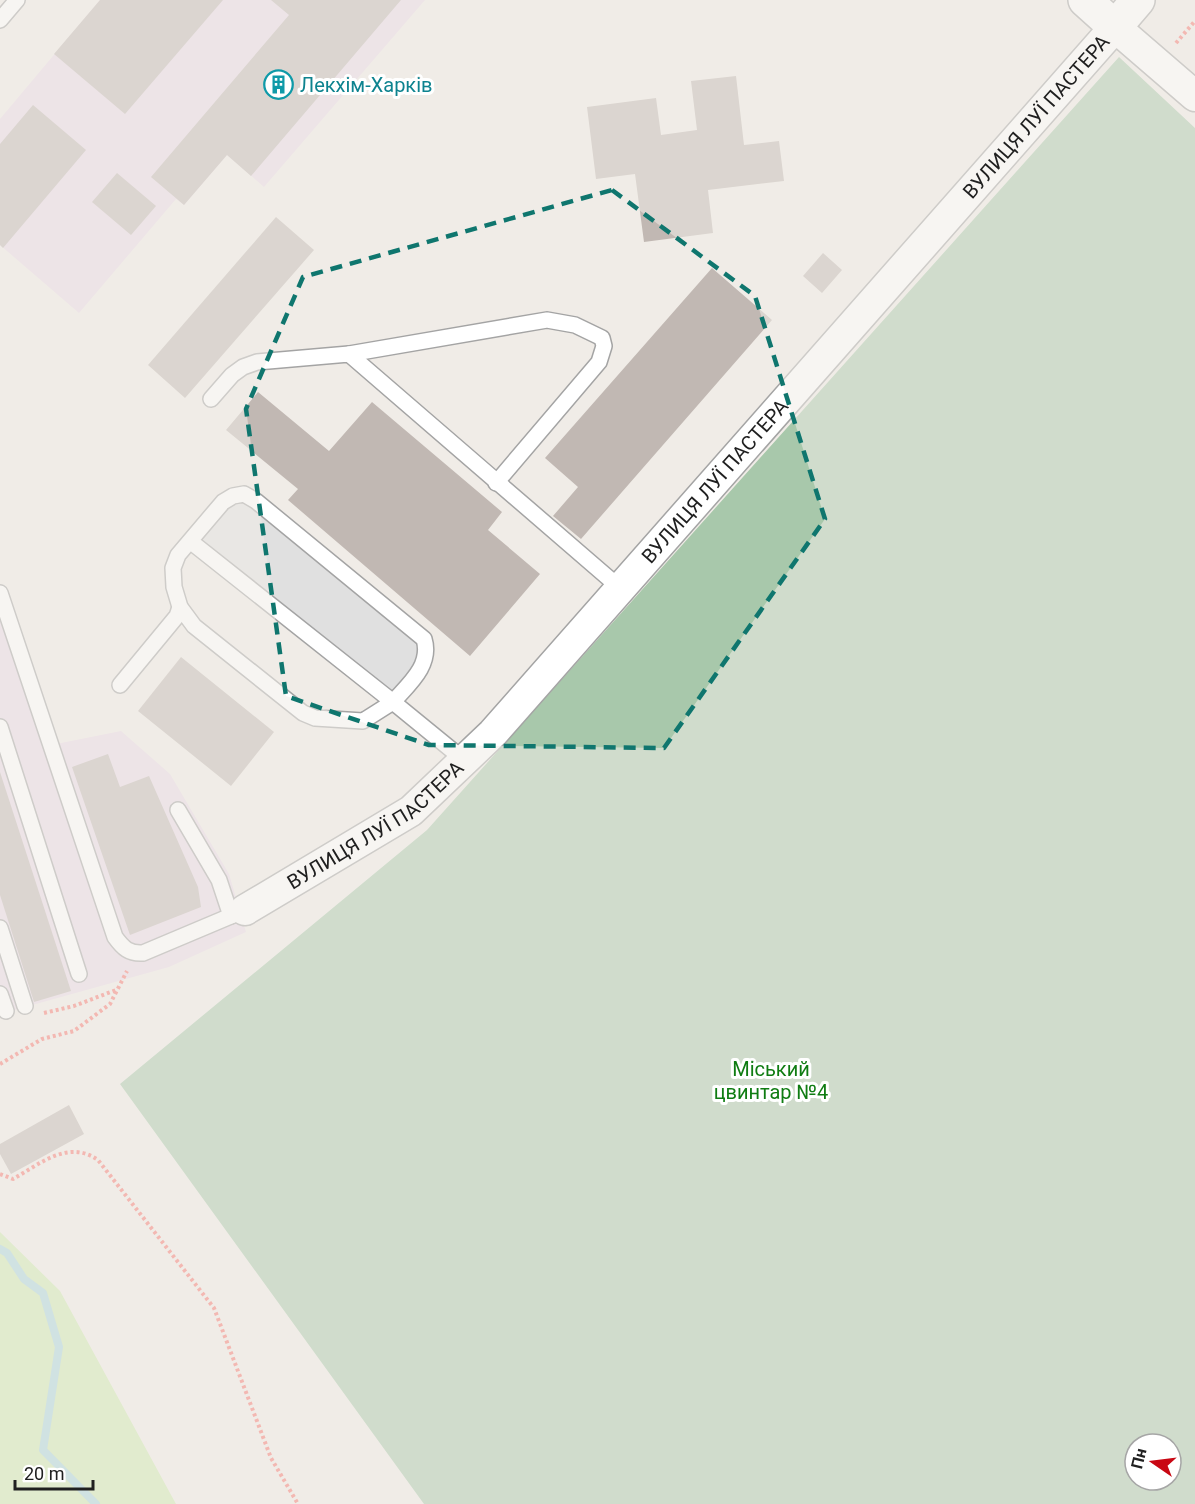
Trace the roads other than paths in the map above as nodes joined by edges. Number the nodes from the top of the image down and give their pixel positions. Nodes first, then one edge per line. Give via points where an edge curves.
1 (17, 0) edge
2 (1085, 0) edge
3 (1138, 0) edge
4 (0, 20) edge
5 (1115, 27) junction
6 (1195, 96) edge
7 (349, 354) junction
8 (210, 399) dead end
9 (496, 483) junction
10 (190, 541) junction
11 (620, 588) junction
12 (0, 593) edge
13 (180, 607) junction
14 (120, 685) dead end
15 (393, 702) junction
16 (0, 728) edge
17 (464, 760) junction
18 (178, 810) dead end
19 (238, 913) junction
20 (0, 928) edge
21 (79, 974) dead end
22 (0, 994) edge
23 (25, 1006) road end
24 (6, 1011) dead end

1 - 4 lane
2 - 5 street
3 - 5 street, ВУЛИЦЯ ЛУЇ ПАСТЕРА
5 - 6 street
5 - 11 street, ВУЛИЦЯ ЛУЇ ПАСТЕРА
7 - 8 lane via 243,367
7 - 9 lane
7 - 9 lane via 547,320 575,325 602,338 600,362
9 - 11 lane
10 - 13 lane via 173,568
10 - 15 lane
10 - 15 lane via 223,502 244,494 256,501 424,639 426,660
11 - 17 street, ВУЛИЦЯ ЛУЇ ПАСТЕРА via 493,733
12 - 19 lane via 115,937 123,948 143,953
13 - 14 lane via 177,616
13 - 15 lane via 194,626 303,713 315,718 363,721
15 - 17 lane
16 - 21 lane
17 - 19 street, ВУЛИЦЯ ЛУЇ ПАСТЕРА via 411,811
18 - 19 lane
20 - 23 lane
22 - 24 lane

